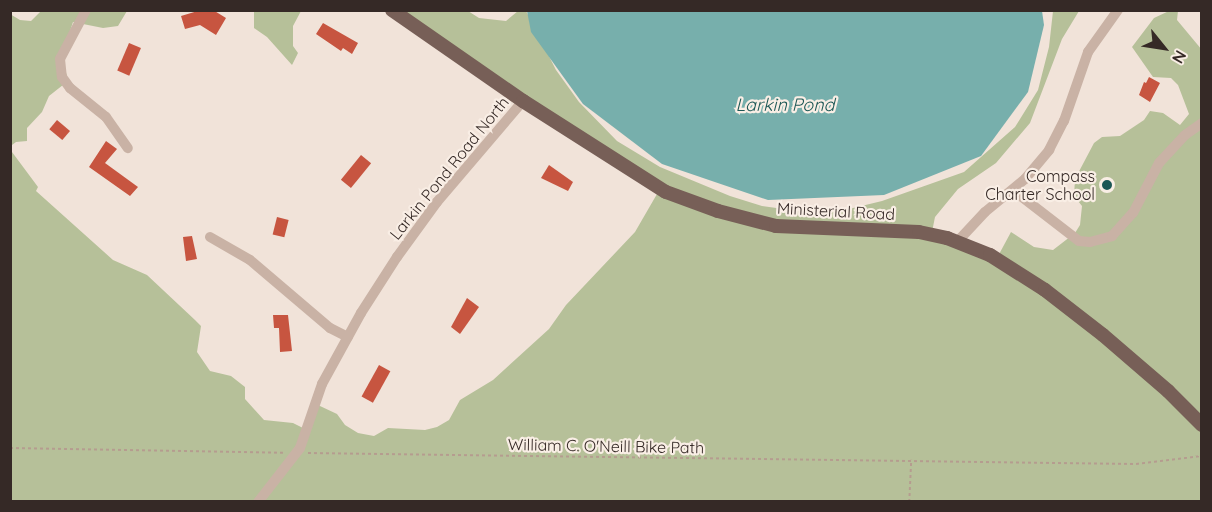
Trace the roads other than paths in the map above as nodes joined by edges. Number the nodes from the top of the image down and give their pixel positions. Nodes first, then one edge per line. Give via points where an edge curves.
1 (86, 10) edge
2 (392, 10) edge
3 (1118, 10) edge
4 (523, 101) junction
5 (1202, 123) edge
6 (128, 148) dead end
7 (1013, 190) junction
8 (210, 237) dead end
9 (957, 242) junction
10 (348, 337) junction
11 (1202, 425) edge
12 (258, 501) edge

1 - 6 street via 60,60 62,77 106,117
2 - 4 main road, Ministerial Road
3 - 7 street via 1088,52 1064,121 1049,150
4 - 9 main road, Ministerial Road via 666,192 718,212 776,226 904,231
4 - 10 street, Larkin Pond Road North via 437,202 397,256
5 - 7 street via 1159,163 1133,213 1113,236 1079,241
7 - 9 street via 984,212
8 - 10 street via 250,260 330,328
9 - 11 main road, Ministerial Road via 990,255 1045,290 1168,391
10 - 12 street, Larkin Pond Road North via 322,384 296,453

